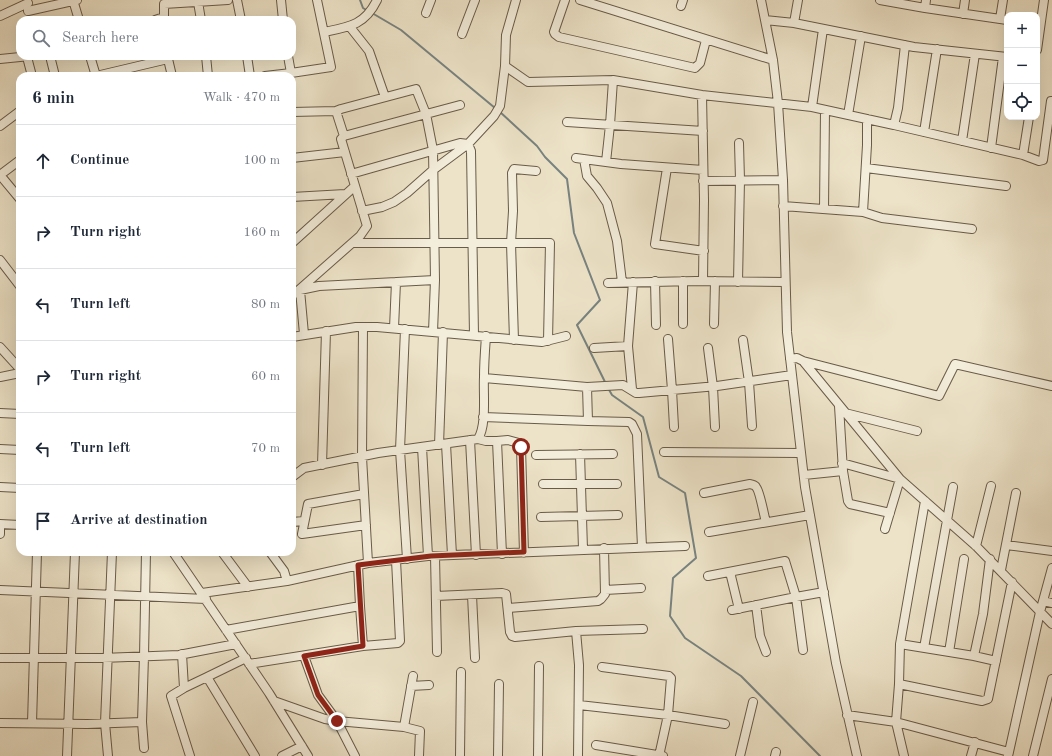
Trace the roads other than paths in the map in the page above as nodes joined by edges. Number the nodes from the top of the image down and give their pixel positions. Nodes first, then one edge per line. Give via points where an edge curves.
1 (74, 0) edge
2 (228, 0) edge
3 (237, 0) edge
4 (280, 0) edge
5 (317, 0) edge
6 (431, 0) edge
7 (475, 0) edge
8 (516, 0) edge
9 (565, 0) edge
10 (580, 0) edge
11 (761, 0) edge
12 (798, 0) edge
13 (880, 0) edge
14 (965, 0) edge
15 (1004, 0) edge
16 (1044, 0) edge
17 (28, 1) edge
18 (198, 2) junction
19 (375, 3) edge
20 (926, 4) edge
21 (1004, 12) edge
22 (426, 13) dead end
23 (963, 14) junction
24 (0, 16) edge
25 (29, 16) edge
26 (78, 16) edge
27 (164, 16) edge
28 (200, 16) edge
29 (240, 16) edge
30 (282, 16) edge
31 (1040, 19) edge
32 (765, 20) junction
33 (1004, 20) edge
34 (794, 23) junction
35 (350, 27) junction
36 (823, 29) junction
37 (324, 32) junction
38 (462, 34) dead end
39 (861, 36) junction
40 (706, 40) junction
41 (905, 45) junction
42 (937, 49) junction
43 (976, 54) junction
44 (1004, 57) edge
45 (16, 58) edge
46 (0, 60) edge
47 (30, 60) edge
48 (51, 60) edge
49 (91, 60) edge
50 (157, 60) edge
51 (168, 60) edge
52 (206, 60) edge
53 (248, 60) edge
54 (289, 60) edge
55 (774, 60) junction
56 (1004, 64) edge
57 (505, 66) junction
58 (31, 72) edge
59 (54, 72) edge
60 (95, 72) edge
61 (115, 72) edge
62 (171, 72) edge
63 (208, 72) edge
64 (249, 72) edge
65 (291, 72) edge
66 (296, 72) edge
67 (613, 80) junction
68 (702, 95) junction
69 (385, 97) junction
70 (1052, 101) edge
71 (778, 103) junction
72 (460, 105) dead end
73 (812, 107) junction
74 (825, 110) junction
75 (336, 111) junction
76 (296, 112) edge
77 (16, 114) edge
78 (426, 114) junction
79 (848, 115) junction
80 (867, 119) junction
81 (1029, 120) edge
82 (567, 122) dead end
83 (610, 125) junction
84 (894, 125) junction
85 (0, 126) edge
86 (703, 131) junction
87 (924, 132) junction
88 (344, 136) junction
89 (962, 141) junction
90 (739, 143) dead end
91 (468, 144) junction
92 (992, 148) junction
93 (433, 150) junction
94 (345, 152) junction
95 (1023, 155) junction
96 (296, 158) edge
97 (606, 162) junction
98 (16, 163) edge
99 (668, 168) junction
100 (866, 168) junction
101 (433, 170) junction
102 (703, 170) junction
103 (536, 171) dead end
104 (351, 174) junction
105 (0, 175) edge
106 (740, 180) junction
107 (783, 180) junction
108 (704, 181) junction
109 (355, 186) junction
110 (1006, 186) dead end
111 (16, 194) edge
112 (345, 194) junction
113 (296, 197) edge
114 (783, 206) junction
115 (824, 209) junction
116 (362, 211) junction
117 (863, 212) junction
118 (972, 229) dead end
119 (296, 239) edge
120 (435, 242) junction
121 (353, 243) junction
122 (472, 243) junction
123 (511, 243) junction
124 (704, 251) junction
125 (0, 260) edge
126 (435, 280) junction
127 (16, 281) edge
128 (656, 281) junction
129 (683, 281) junction
130 (703, 281) junction
131 (715, 281) junction
132 (396, 282) junction
133 (622, 282) junction
134 (633, 282) junction
135 (738, 282) junction
136 (785, 282) junction
137 (608, 283) dead end
138 (300, 290) junction
139 (296, 293) edge
140 (683, 324) dead end
141 (714, 324) dead end
142 (656, 325) dead end
143 (363, 327) junction
144 (394, 328) junction
145 (405, 329) junction
146 (326, 331) junction
147 (433, 332) junction
148 (443, 332) junction
149 (304, 334) junction
150 (474, 335) junction
151 (296, 336) edge
152 (486, 336) junction
153 (566, 336) dead end
154 (668, 339) dead end
155 (514, 340) junction
156 (744, 340) dead end
157 (548, 341) junction
158 (628, 346) junction
159 (0, 347) edge
160 (594, 348) dead end
161 (708, 348) dead end
162 (790, 359) junction
163 (803, 361) junction
164 (16, 365) edge
165 (16, 374) edge
166 (792, 375) junction
167 (0, 376) edge
168 (484, 378) junction
169 (749, 382) junction
170 (1052, 386) edge
171 (586, 387) junction
172 (712, 387) junction
173 (632, 389) junction
174 (672, 390) junction
175 (839, 406) junction
176 (0, 413) edge
177 (846, 413) junction
178 (16, 414) edge
179 (483, 417) junction
180 (588, 421) junction
181 (752, 426) dead end
182 (674, 427) dead end
183 (715, 427) dead end
184 (917, 431) dead end
185 (474, 439) junction
186 (497, 441) junction
187 (443, 445) junction
188 (422, 447) junction
189 (0, 449) edge
190 (16, 450) edge
191 (400, 450) junction
192 (664, 452) dead end
193 (801, 453) junction
194 (580, 454) junction
195 (613, 454) dead end
196 (536, 455) dead end
197 (362, 457) junction
198 (322, 465) junction
199 (843, 467) junction
200 (296, 474) edge
201 (804, 476) junction
202 (900, 479) junction
203 (543, 484) dead end
204 (618, 484) dead end
205 (581, 485) junction
206 (991, 486) dead end
207 (0, 487) edge
208 (953, 487) dead end
209 (16, 488) edge
210 (1016, 492) dead end
211 (704, 493) dead end
212 (364, 494) junction
213 (925, 501) junction
214 (890, 513) junction
215 (618, 515) dead end
216 (810, 515) junction
217 (541, 516) dead end
218 (582, 516) junction
219 (304, 521) junction
220 (947, 521) junction
221 (296, 522) edge
222 (766, 522) junction
223 (0, 524) edge
224 (16, 524) edge
225 (366, 525) junction
226 (885, 529) dead end
227 (709, 532) dead end
228 (0, 534) edge
229 (1006, 545) junction
230 (685, 546) dead end
231 (976, 546) junction
232 (642, 547) junction
233 (604, 548) junction
234 (583, 549) junction
235 (1052, 551) edge
236 (524, 552) junction
237 (502, 554) junction
238 (476, 555) junction
239 (37, 556) edge
240 (75, 556) edge
241 (112, 556) edge
242 (146, 556) edge
243 (176, 556) edge
244 (225, 556) edge
245 (273, 556) edge
246 (432, 556) junction
247 (452, 556) junction
248 (407, 559) junction
249 (964, 559) dead end
250 (990, 559) junction
251 (396, 560) junction
252 (368, 563) junction
253 (358, 565) junction
254 (1052, 568) edge
255 (1001, 570) junction
256 (730, 572) junction
257 (708, 576) dead end
258 (287, 582) junction
259 (1012, 582) junction
260 (248, 587) junction
261 (641, 588) dead end
262 (0, 590) edge
263 (605, 590) junction
264 (36, 591) junction
265 (824, 592) junction
266 (74, 593) junction
267 (110, 595) junction
268 (472, 595) junction
269 (145, 596) junction
270 (204, 596) junction
271 (436, 596) junction
272 (796, 596) junction
273 (1043, 601) junction
274 (1052, 603) edge
275 (756, 605) junction
276 (360, 606) junction
277 (508, 608) junction
278 (1040, 612) junction
279 (1052, 624) edge
280 (643, 629) dead end
281 (226, 630) junction
282 (576, 631) junction
283 (236, 644) junction
284 (900, 644) junction
285 (363, 646) junction
286 (924, 648) junction
287 (803, 650) dead end
288 (437, 652) dead end
289 (766, 652) dead end
290 (950, 652) junction
291 (182, 654) junction
292 (144, 656) junction
293 (304, 656) junction
294 (974, 656) junction
295 (0, 658) edge
296 (34, 658) junction
297 (71, 658) junction
298 (108, 658) junction
299 (475, 658) dead end
300 (247, 661) junction
301 (996, 661) junction
302 (539, 666) dead end
303 (602, 667) dead end
304 (461, 672) dead end
305 (413, 676) dead end
306 (207, 677) junction
307 (1052, 679) edge
308 (499, 684) dead end
309 (899, 684) junction
310 (429, 685) dead end
311 (411, 686) junction
312 (184, 688) junction
313 (274, 701) junction
314 (753, 702) dead end
315 (579, 705) junction
316 (668, 715) junction
317 (847, 715) junction
318 (337, 721) junction
319 (142, 722) junction
320 (896, 722) junction
321 (0, 723) edge
322 (32, 723) junction
323 (105, 723) junction
324 (68, 724) junction
325 (724, 724) dead end
326 (404, 727) junction
327 (975, 742) junction
328 (596, 745) dead end
329 (302, 746) junction
330 (144, 748) dead end
331 (1008, 754) edge
332 (67, 756) edge
333 (108, 756) edge
334 (190, 756) edge
335 (255, 756) edge
336 (282, 756) edge
337 (308, 756) edge
338 (355, 756) edge
339 (419, 756) edge
340 (460, 756) edge
341 (498, 756) edge
342 (538, 756) edge
343 (578, 756) edge
344 (660, 756) edge
345 (740, 756) edge
346 (857, 756) edge
347 (904, 756) edge
348 (971, 756) edge
349 (1033, 756) edge

1 - 25 street
1 - 26 street
2 - 18 street
3 - 29 street
4 - 30 street
5 - 37 street
6 - 22 street
7 - 38 street
8 - 57 street via 506,35
9 - 40 street via 554,32 559,37 695,68 700,63
10 - 40 street
11 - 32 street
12 - 34 street
13 - 20 street
14 - 23 street
15 - 21 street
16 - 31 street
17 - 24 street
17 - 25 street
18 - 27 street via 164,4
18 - 28 street
19 - 35 street via 365,17
20 - 23 street
23 - 33 street
32 - 34 street
32 - 55 street
34 - 36 street
35 - 37 street
35 - 69 street via 369,51
36 - 39 street
36 - 73 street
37 - 66 street via 331,68
39 - 41 street
39 - 79 street
40 - 55 street
41 - 42 street
41 - 84 street
42 - 43 street
42 - 87 street
43 - 44 street
43 - 89 street
45 - 46 street
47 - 58 street
48 - 59 street
49 - 60 street
50 - 61 street
51 - 62 street
52 - 63 street
53 - 64 street
54 - 65 street
55 - 71 street
56 - 92 street
57 - 67 street via 528,82
57 - 91 street via 500,106
67 - 68 street
67 - 83 street
68 - 71 street
68 - 86 street
69 - 75 street
69 - 78 street via 416,89
70 - 95 street via 1042,160
71 - 73 street
71 - 107 street
72 - 78 street
73 - 74 street
74 - 79 street
74 - 115 street
75 - 76 street
75 - 88 street
77 - 85 street
78 - 88 street
78 - 93 street
79 - 80 street
80 - 84 street
80 - 100 street
81 - 95 street
82 - 83 street
83 - 86 street
83 - 97 street
84 - 87 street
86 - 102 street
87 - 89 street
88 - 94 street via 341,139
89 - 92 street
90 - 106 street
91 - 93 street via 460,142
91 - 101 street
91 - 122 street via 471,151
92 - 95 street
93 - 101 street
93 - 104 street
94 - 96 street
94 - 104 street
97 - 99 street
97 - 133 street via 580,158 587,176 607,203 617,241
98 - 105 street
99 - 102 street
99 - 124 street via 655,244
100 - 110 street
100 - 117 street
101 - 116 street via 394,202
101 - 120 street
102 - 108 street
103 - 123 street via 514,169 512,173
104 - 109 street
105 - 111 street
106 - 107 street
106 - 108 street
106 - 135 street
107 - 114 street
108 - 124 street
109 - 112 street
109 - 116 street
112 - 113 street
112 - 119 street
114 - 115 street
114 - 136 street
115 - 117 street
116 - 121 street via 367,226
117 - 118 street via 882,218
120 - 121 street
120 - 122 street
120 - 126 street
121 - 138 street
122 - 123 street
122 - 150 street
123 - 155 street
123 - 157 street via 550,243
124 - 130 street
125 - 127 street
126 - 132 street
126 - 147 street
128 - 129 street
128 - 134 street
128 - 142 street
129 - 130 street
129 - 140 street
130 - 131 street
131 - 135 street
131 - 141 street
132 - 138 street via 319,286
132 - 144 street
133 - 134 street
133 - 137 street
134 - 158 street
135 - 136 street
136 - 162 street via 786,332
138 - 139 street
138 - 149 street
143 - 144 street
143 - 146 street
143 - 197 street
144 - 145 street
145 - 147 street
145 - 191 street
146 - 149 street
146 - 198 street
147 - 148 street
148 - 150 street
148 - 187 street
149 - 151 street
150 - 152 street
152 - 155 street
152 - 168 street
153 - 157 street
154 - 174 street
155 - 157 street
156 - 169 street
158 - 160 street
158 - 173 street
159 - 164 street
161 - 172 street
162 - 163 street via 797,358
162 - 166 street
163 - 170 street via 939,396 955,364
163 - 175 street
165 - 167 street
166 - 169 street
166 - 193 street
168 - 171 street
168 - 179 street
169 - 172 street
169 - 181 street
171 - 173 street via 623,385
171 - 180 street
172 - 174 street
172 - 183 street
173 - 174 street via 636,393
174 - 182 street
175 - 177 street
175 - 199 street
176 - 178 street
177 - 184 street
177 - 202 street
179 - 180 street
179 - 185 street via 482,434
180 - 232 street via 630,422 635,429
185 - 186 street
185 - 187 street
185 - 238 street
186 - 236 street via 508,440 519,443 521,447
186 - 237 street
187 - 188 street
187 - 247 street
188 - 191 street
188 - 246 street
189 - 190 street
191 - 197 street
191 - 248 street
192 - 193 street
193 - 201 street
194 - 195 street
194 - 196 street
194 - 205 street
197 - 198 street
197 - 212 street
198 - 200 street via 304,468
199 - 201 street
199 - 202 street
199 - 214 street via 850,504
201 - 216 street
202 - 213 street
202 - 214 street
203 - 205 street
204 - 205 street
205 - 218 street
206 - 231 street
207 - 209 street
208 - 220 street
210 - 229 street
211 - 222 street via 754,485 757,487
212 - 219 street via 308,504
212 - 225 street
213 - 220 street
213 - 284 street
214 - 226 street
215 - 218 street
216 - 222 street
216 - 265 street
217 - 218 street
218 - 234 street
219 - 221 street
219 - 225 street via 302,534
220 - 231 street
220 - 286 street
222 - 227 street
223 - 224 street
223 - 228 street
225 - 252 street
229 - 235 street
229 - 255 street
230 - 232 street
231 - 250 street
232 - 233 street
233 - 234 street
233 - 263 street
234 - 236 street
236 - 237 street
237 - 238 street
238 - 247 street
239 - 264 street
240 - 266 street
241 - 267 street
242 - 269 street
243 - 270 street
244 - 260 street
245 - 258 street via 284,571
246 - 247 street
246 - 248 street
246 - 271 street
248 - 251 street
249 - 290 street
250 - 255 street
250 - 294 street via 983,614
251 - 252 street
251 - 285 street via 400,641
252 - 253 street
253 - 258 street
253 - 276 street
254 - 273 street
255 - 259 street
256 - 257 street
256 - 272 street via 784,561
256 - 275 street via 735,609
258 - 260 street
259 - 278 street
259 - 301 street
260 - 270 street
261 - 263 street
262 - 264 street
263 - 277 street via 604,597 598,601
264 - 266 street
264 - 296 street
265 - 272 street
265 - 317 street
266 - 267 street
266 - 297 street
267 - 269 street
267 - 298 street
268 - 271 street
268 - 277 street via 504,593 507,595
268 - 299 street
269 - 270 street
269 - 292 street
270 - 281 street
271 - 288 street
272 - 275 street
272 - 287 street
273 - 274 street
273 - 278 street
275 - 289 street via 760,636
276 - 281 street
276 - 285 street
277 - 282 street via 512,636
278 - 279 street
278 - 331 street
280 - 282 street
281 - 283 street
282 - 315 street
283 - 291 street
283 - 300 street
284 - 286 street
284 - 309 street
285 - 293 street
286 - 290 street
290 - 294 street
291 - 292 street
291 - 312 street
292 - 298 street
292 - 319 street
293 - 300 street
293 - 318 street via 318,695
294 - 301 street
295 - 296 street
296 - 297 street
296 - 322 street
297 - 298 street
297 - 324 street
298 - 323 street
300 - 306 street
300 - 313 street
301 - 309 street via 988,700 982,701
302 - 342 street
303 - 316 street via 670,677 672,679
304 - 340 street
305 - 311 street
306 - 312 street
306 - 335 street
307 - 349 street
308 - 341 street
309 - 320 street
310 - 311 street
311 - 326 street
312 - 334 street via 171,696
313 - 318 street
313 - 329 street
314 - 345 street
315 - 316 street
315 - 343 street
316 - 325 street
316 - 344 street
317 - 320 street
317 - 346 street
318 - 326 street
318 - 338 street
319 - 323 street
319 - 330 street
320 - 327 street
320 - 347 street
321 - 322 street
322 - 324 street
323 - 324 street
323 - 333 street
324 - 332 street
326 - 339 street via 420,731
327 - 331 street
327 - 348 street
328 - 344 street
329 - 336 street
329 - 337 street

